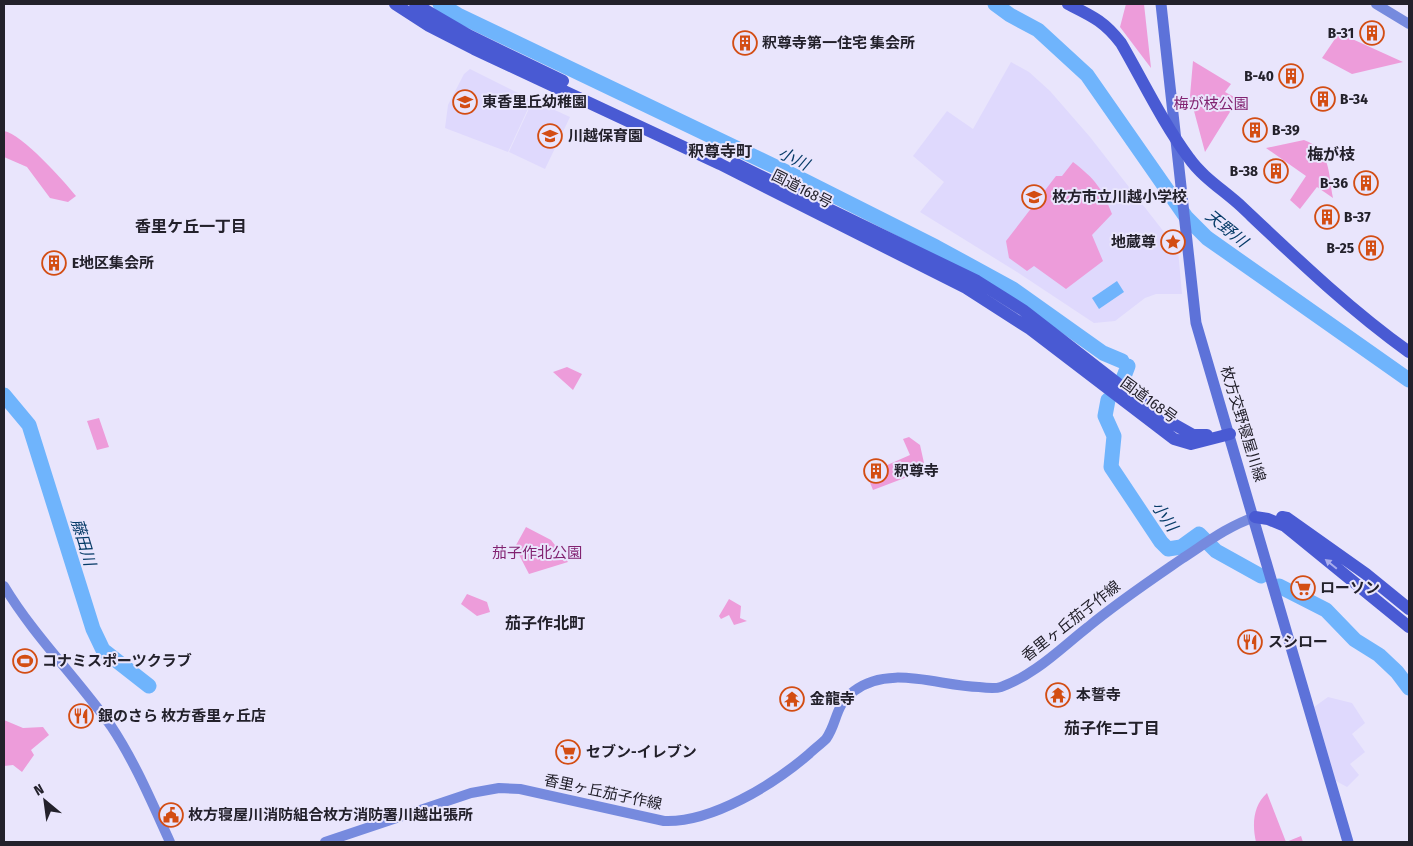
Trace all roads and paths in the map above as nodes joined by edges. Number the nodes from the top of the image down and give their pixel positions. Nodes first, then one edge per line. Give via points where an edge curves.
1 (396, 4) edge
2 (415, 4) edge
3 (1068, 4) edge
4 (1161, 4) edge
5 (1376, 4) edge
6 (1409, 24) edge
7 (1178, 141) junction
8 (1409, 352) edge
9 (1230, 434) junction
10 (1254, 517) junction
11 (4, 586) edge
12 (7, 600) edge
13 (1409, 609) edge
14 (1409, 627) edge
15 (170, 842) edge
16 (325, 842) edge
17 (1348, 842) edge

1 - 9 highway, 国道168号 via 429,26 474,49 720,164 966,288 1026,326 1174,438 1191,444
2 - 9 highway, 国道168号 via 526,64 977,281 1023,310 1182,430 1194,435
3 - 7 highway via 1103,22 1112,31
4 - 7 main road, 枚方交野寝屋川線
5 - 6 street
7 - 8 highway via 1209,180 1342,300
7 - 9 main road, 枚方交野寝屋川線 via 1196,323
9 - 10 main road, 枚方交野寝屋川線
10 - 13 highway via 1287,518
14 -> 10 highway via 1285,526
10 - 16 street, 香里ヶ丘茄子作線 via 1236,523 1200,547 1112,608 1033,671 1000,688 881,677 854,690 836,711 825,740 785,774 752,794 697,817 664,821 520,789 499,788 471,793
10 - 17 main road, 枚方交野寝屋川線
11 - 12 street
12 - 15 street via 110,726 131,760

